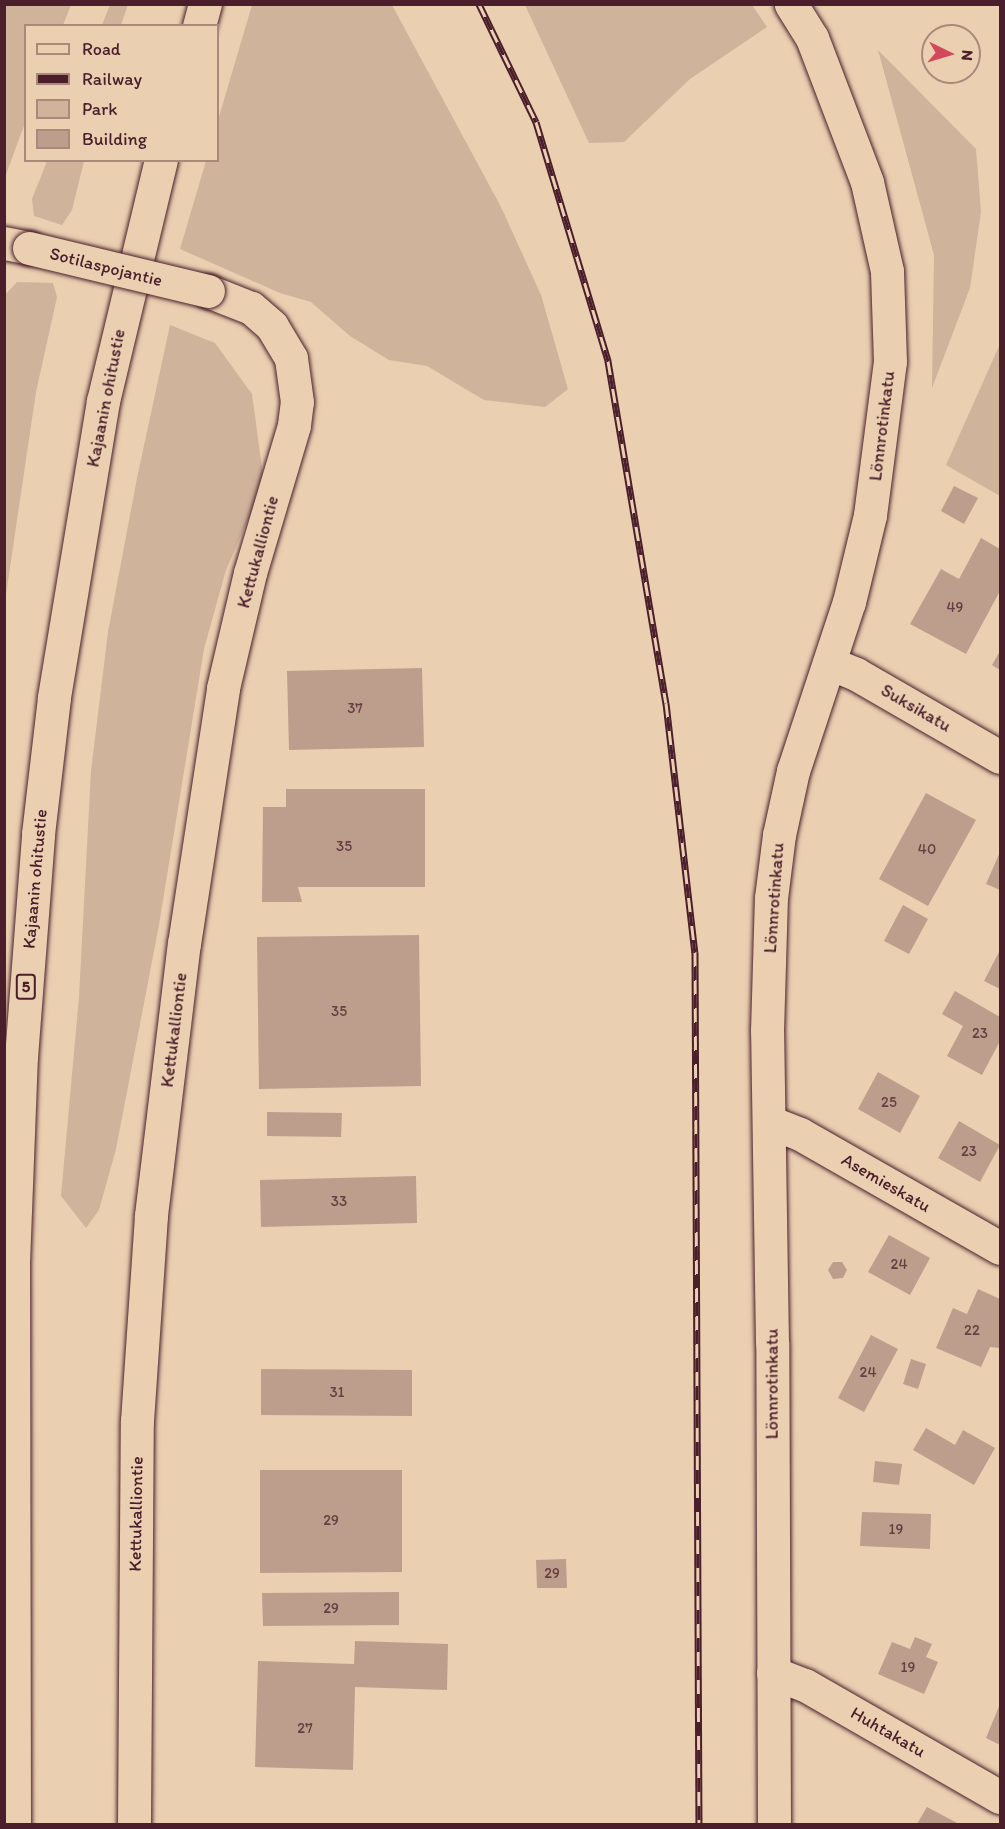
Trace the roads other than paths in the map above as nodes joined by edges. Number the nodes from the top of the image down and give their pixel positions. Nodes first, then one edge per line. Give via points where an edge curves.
1 (205, 4) edge
2 (791, 4) edge
3 (200, 24) edge
4 (161, 162) edge
5 (17, 246) edge
6 (208, 291) joint
7 (829, 663) junction
8 (1000, 757) edge
9 (769, 1122) junction
10 (1000, 1248) edge
11 (772, 1673) junction
12 (1000, 1797) edge
13 (14, 1824) edge
14 (134, 1824) edge
15 (774, 1824) edge

1 - 3 main road
2 - 7 main road, Lönnrotinkatu via 812,38 867,182 887,271 890,362 870,515
4 - 13 main road, Kajaanin ohitustie / 5 via 103,401 54,697 38,834 21,1057 14,1263
5 - 6 main road, Sotilaspojantie, bridge
6 - 14 main road, Kettukalliontie via 251,308 272,326 291,358 297,402 223,688 184,944 151,1215 137,1421
7 - 8 main road, Suksikatu via 856,674
7 - 9 main road, Lönnrotinkatu via 793,771 777,846 771,898 767,1031
9 - 10 main road, Asemieskatu via 800,1134
9 - 11 main road, Lönnrotinkatu
11 - 12 main road, Huhtakatu via 805,1685
11 - 15 main road, Lönnrotinkatu

